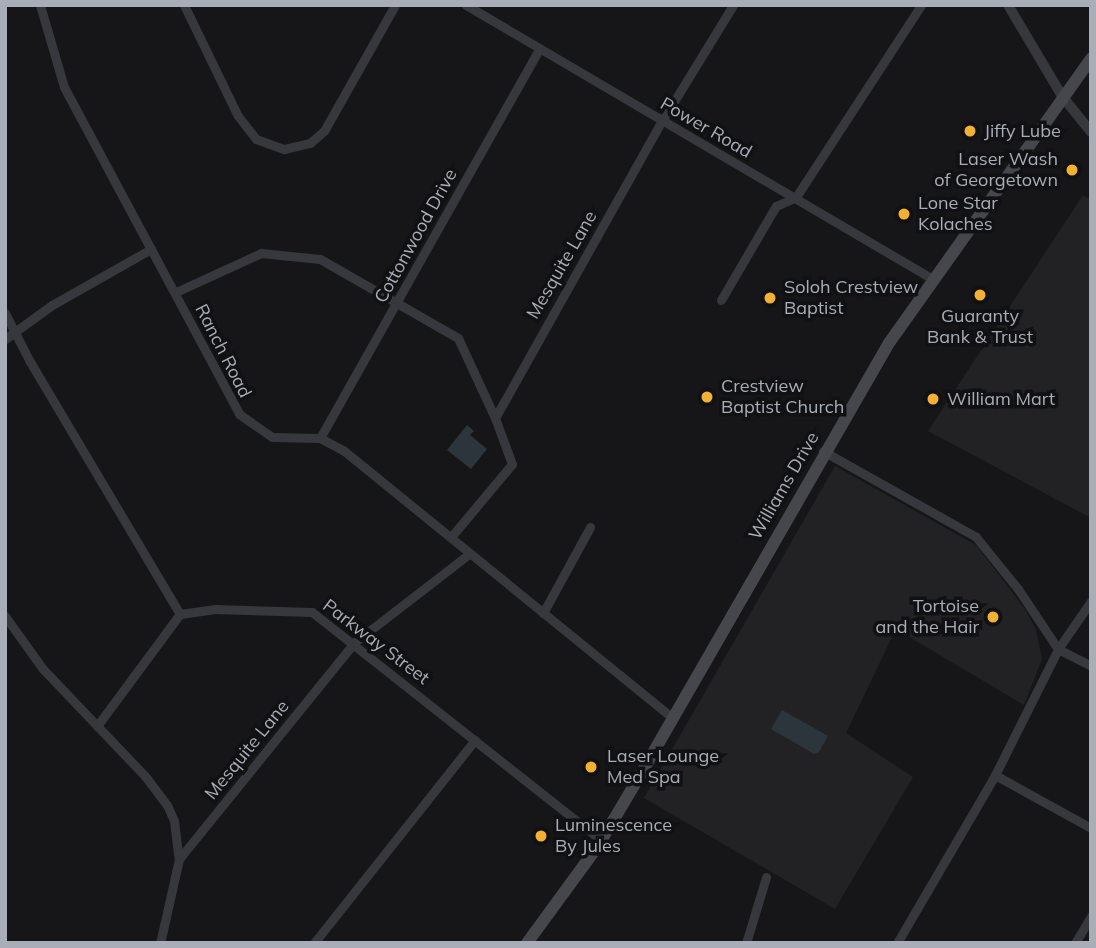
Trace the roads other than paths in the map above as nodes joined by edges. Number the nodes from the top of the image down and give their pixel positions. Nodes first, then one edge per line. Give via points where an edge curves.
1 (40, 5) edge
2 (184, 5) edge
3 (395, 5) edge
4 (466, 5) edge
5 (733, 5) edge
6 (921, 5) edge
7 (1008, 5) edge
8 (539, 49) junction
9 (1091, 59) edge
10 (1062, 96) junction
11 (662, 121) junction
12 (1091, 132) edge
13 (796, 197) junction
14 (150, 249) junction
15 (931, 278) junction
16 (176, 292) junction
17 (397, 300) junction
18 (721, 300) dead end
19 (5, 313) edge
20 (13, 331) junction
21 (5, 340) edge
22 (495, 418) junction
23 (320, 438) junction
24 (823, 451) junction
25 (590, 527) dead end
26 (451, 537) junction
27 (469, 554) junction
28 (1091, 601) edge
29 (543, 613) junction
30 (180, 614) junction
31 (5, 616) edge
32 (355, 642) junction
33 (1058, 649) junction
34 (1091, 666) edge
35 (672, 718) junction
36 (97, 726) junction
37 (475, 740) junction
38 (995, 775) junction
39 (1091, 828) edge
40 (601, 840) junction
41 (179, 859) junction
42 (766, 877) dead end
43 (1091, 916) edge
44 (160, 943) edge
45 (314, 943) edge
46 (527, 943) edge
47 (746, 943) edge
48 (897, 943) edge
49 (1075, 943) edge

1 - 14 street, Ranch Road via 64,87
2 - 3 street via 238,116 256,139 284,149 310,142 324,131
4 - 8 street, Power Road
5 - 11 street, Mesquite Lane
6 - 13 street
7 - 10 street
8 - 11 street, Power Road
8 - 17 street, Cottonwood Drive
9 - 10 main road, Williams Drive
10 - 12 street
10 - 15 main road, Williams Drive
11 - 13 street, Power Road
11 - 22 street, Mesquite Lane
13 - 15 street, Power Road
13 - 18 street via 776,206
14 - 16 street, Ranch Road
14 - 20 street
15 - 24 main road, Williams Drive
16 - 17 street via 244,258 283,253 320,259
16 - 23 street, Ranch Road via 233,406 247,422 272,437
17 - 22 street via 458,338
17 - 23 street, Cottonwood Drive
19 - 20 street
20 - 21 street
20 - 30 street
22 - 26 street via 512,464
23 - 26 street via 342,450
24 - 33 street via 976,537
24 - 35 main road, Williams Drive
25 - 29 street
26 - 27 street
27 - 29 street
27 - 32 street, Mesquite Lane
28 - 33 street
29 - 35 street
30 - 32 street, Parkway Street via 297,608 312,612
30 - 36 street
31 - 36 street via 22,644
32 - 37 street, Parkway Street
32 - 41 street, Mesquite Lane
33 - 34 street
33 - 38 street
35 - 40 main road, Williams Drive
36 - 41 street via 167,805
37 - 40 street, Parkway Street
37 - 45 street
38 - 39 street
38 - 48 street
40 - 46 main road, Williams Drive
41 - 44 street
42 - 47 street
43 - 49 street

